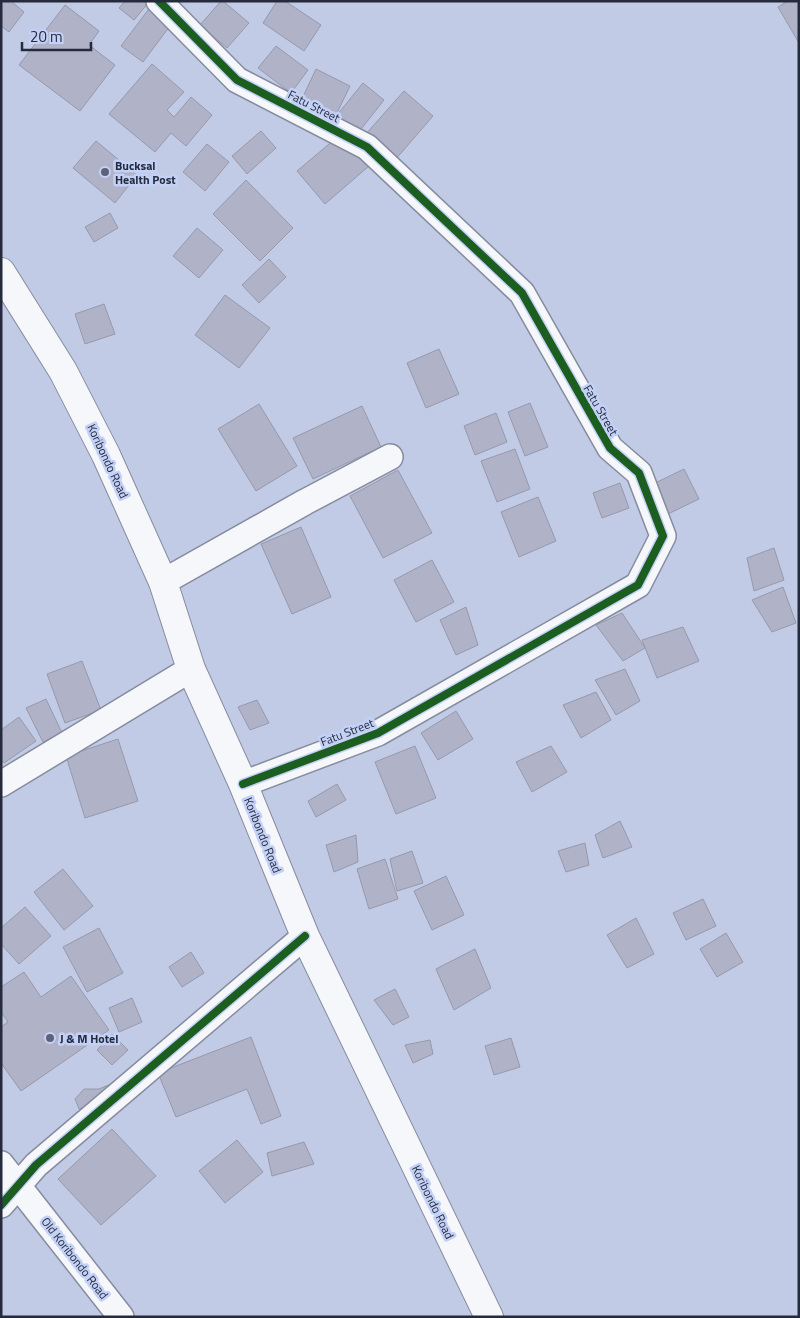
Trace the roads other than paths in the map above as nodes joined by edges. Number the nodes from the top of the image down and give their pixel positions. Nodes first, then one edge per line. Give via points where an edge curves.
1 (159, 1) edge
2 (1, 272) edge
3 (390, 457) dead end
4 (163, 582) junction
5 (191, 669) junction
6 (1, 784) edge
7 (243, 784) junction
8 (304, 936) junction
9 (1, 1164) edge
10 (24, 1193) junction
11 (1, 1205) edge
12 (121, 1317) edge
13 (489, 1317) edge

1 - 7 street, Fatu Street via 237,80 367,146 522,293 610,448 639,473 663,536 638,585 378,733
2 - 4 highway, Koribondo Road via 63,371 106,455
3 - 4 street
4 - 5 highway, Koribondo Road
5 - 6 street
5 - 7 highway, Koribondo Road
7 - 8 highway, Koribondo Road
8 - 10 street via 36,1166
8 - 13 highway, Koribondo Road
9 - 10 street, Old Koribondo Road
10 - 11 street
10 - 12 street, Old Koribondo Road

